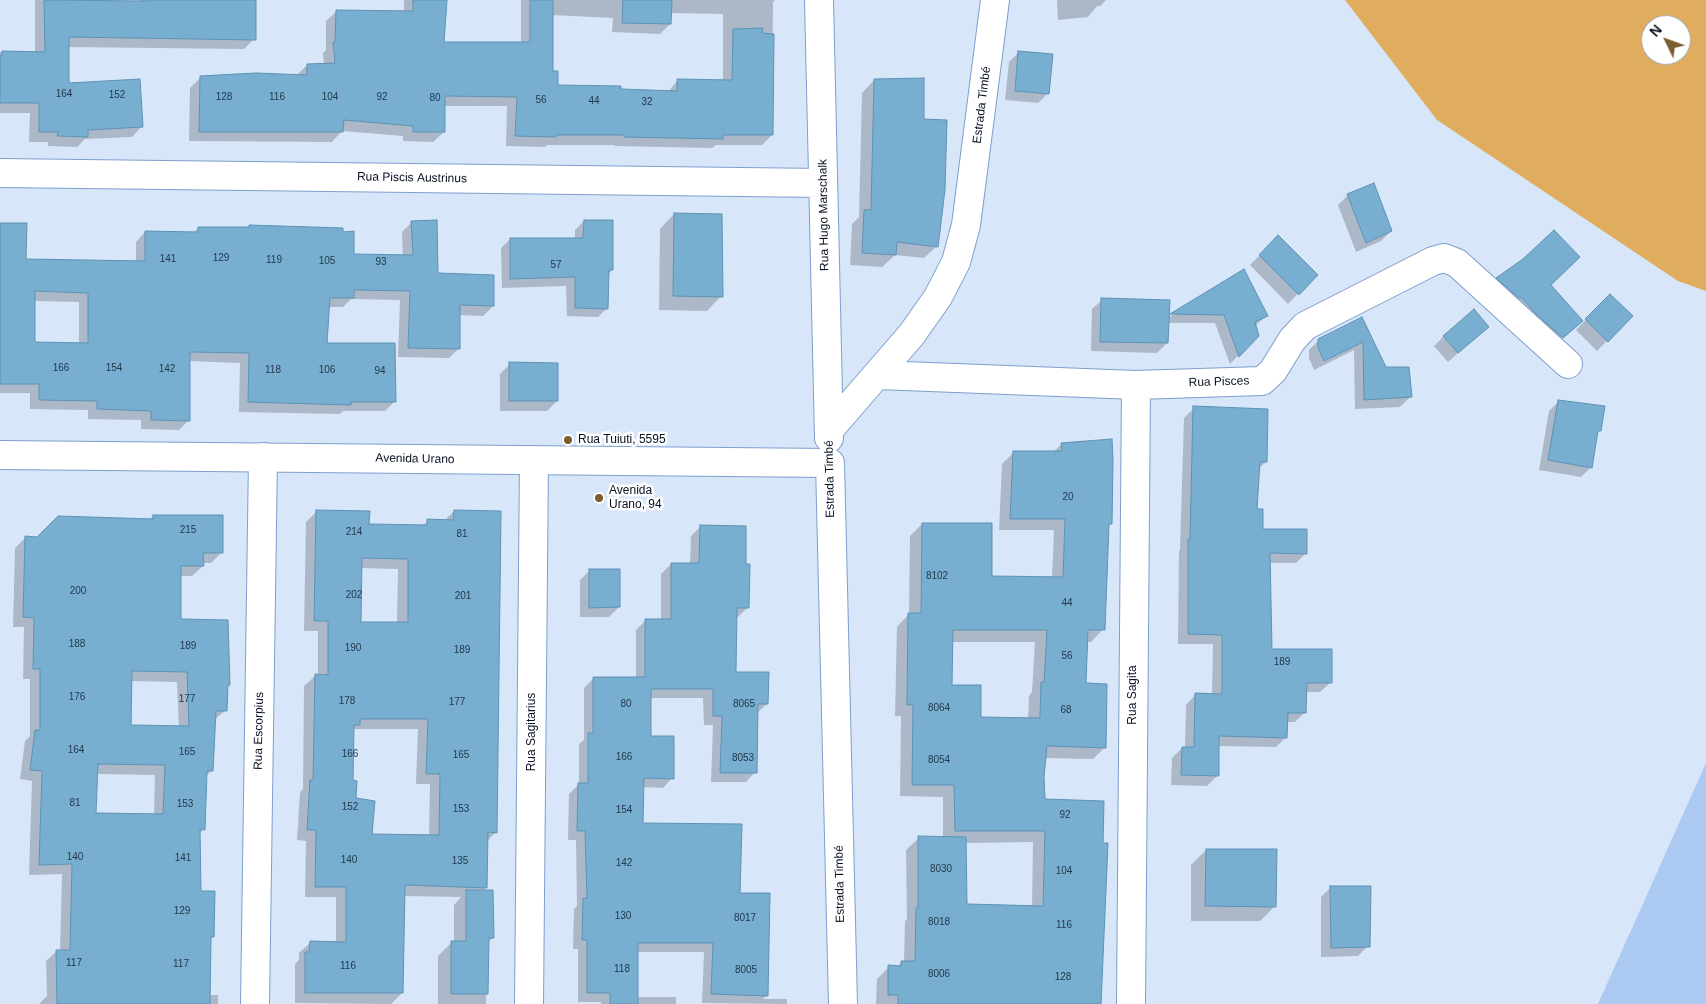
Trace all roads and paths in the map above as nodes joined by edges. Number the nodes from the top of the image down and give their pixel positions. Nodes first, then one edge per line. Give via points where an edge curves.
1 (819, 0) edge
2 (995, 0) edge
3 (0, 173) edge
4 (823, 183) junction
5 (1568, 364) dead end
6 (878, 375) junction
7 (1136, 385) junction
8 (829, 430) junction
9 (0, 455) edge
10 (263, 458) junction
11 (534, 460) junction
12 (830, 463) junction
13 (255, 1004) edge
14 (529, 1004) edge
15 (843, 1004) edge
16 (1131, 1004) edge

1 - 4 street, Rua Hugo Marschalk
2 - 6 street, Estrada Timbé via 966,225 956,262 928,312
3 - 4 street, Rua Piscis Austrinus
4 - 8 street, Rua Hugo Marschalk
5 - 7 street, Rua Pisces via 1457,263 1444,258 1305,326 1273,371 1262,381
6 - 7 street, Rua Pisces
6 - 8 street, Estrada Timbé
7 - 16 street, Rua Sagita
8 - 12 street, Estrada Timbé
9 - 10 street, Avenida Urano
10 - 11 street, Avenida Urano
10 - 13 street, Rua Escorpius
11 - 12 street, Avenida Urano
11 - 14 street, Rua Sagitarius
12 - 15 street, Estrada Timbé

